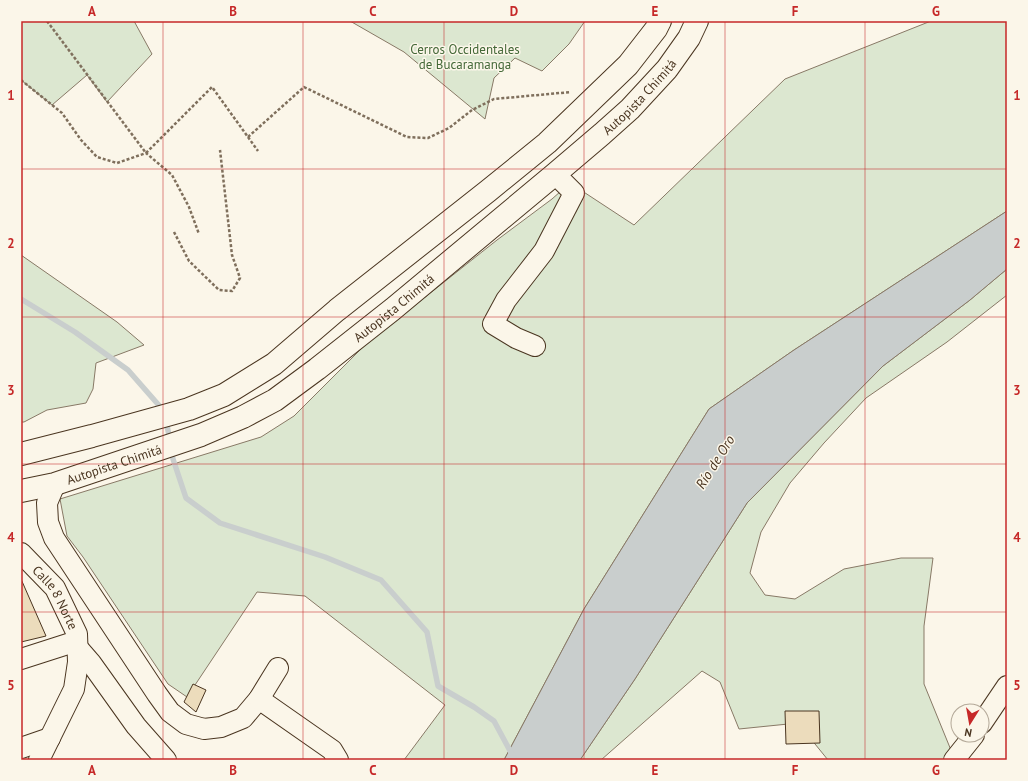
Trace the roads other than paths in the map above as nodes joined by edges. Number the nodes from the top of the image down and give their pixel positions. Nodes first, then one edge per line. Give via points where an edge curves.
1 (660, 21) edge
2 (697, 21) edge
3 (555, 174) junction
4 (535, 346) dead end
5 (21, 454) edge
6 (55, 484) junction
7 (21, 491) edge
8 (21, 553) edge
9 (77, 645) junction
10 (21, 659) edge
11 (278, 668) dead end
12 (1007, 686) edge
13 (259, 699) junction
14 (990, 711) edge
15 (50, 738) junction
16 (968, 743) edge
17 (21, 748) edge
18 (39, 760) edge
19 (166, 760) edge
20 (338, 760) edge
21 (954, 760) edge

1 - 5 highway via 628,65 547,143 337,310 274,364 224,395 189,409
2 - 3 highway, Autopista Chimitá via 689,38 667,69 630,109
3 - 4 street via 574,194 544,251 506,300 493,324
3 - 6 highway, Autopista Chimitá via 393,309 275,400 201,435
6 - 7 highway, Autopista Chimitá
6 - 13 street via 47,503 48,522 54,538 170,712 186,724 204,728 221,727 243,718
8 - 9 street, Calle 8 Norte via 55,588 77,634
9 - 10 street
9 - 15 street, Calle 8 Norte via 78,662 74,689
9 - 19 street via 136,726
11 - 13 street
12 - 14 street
13 - 20 street via 332,750
15 - 17 street
15 - 18 street, Calle 8 Norte
16 - 21 street

